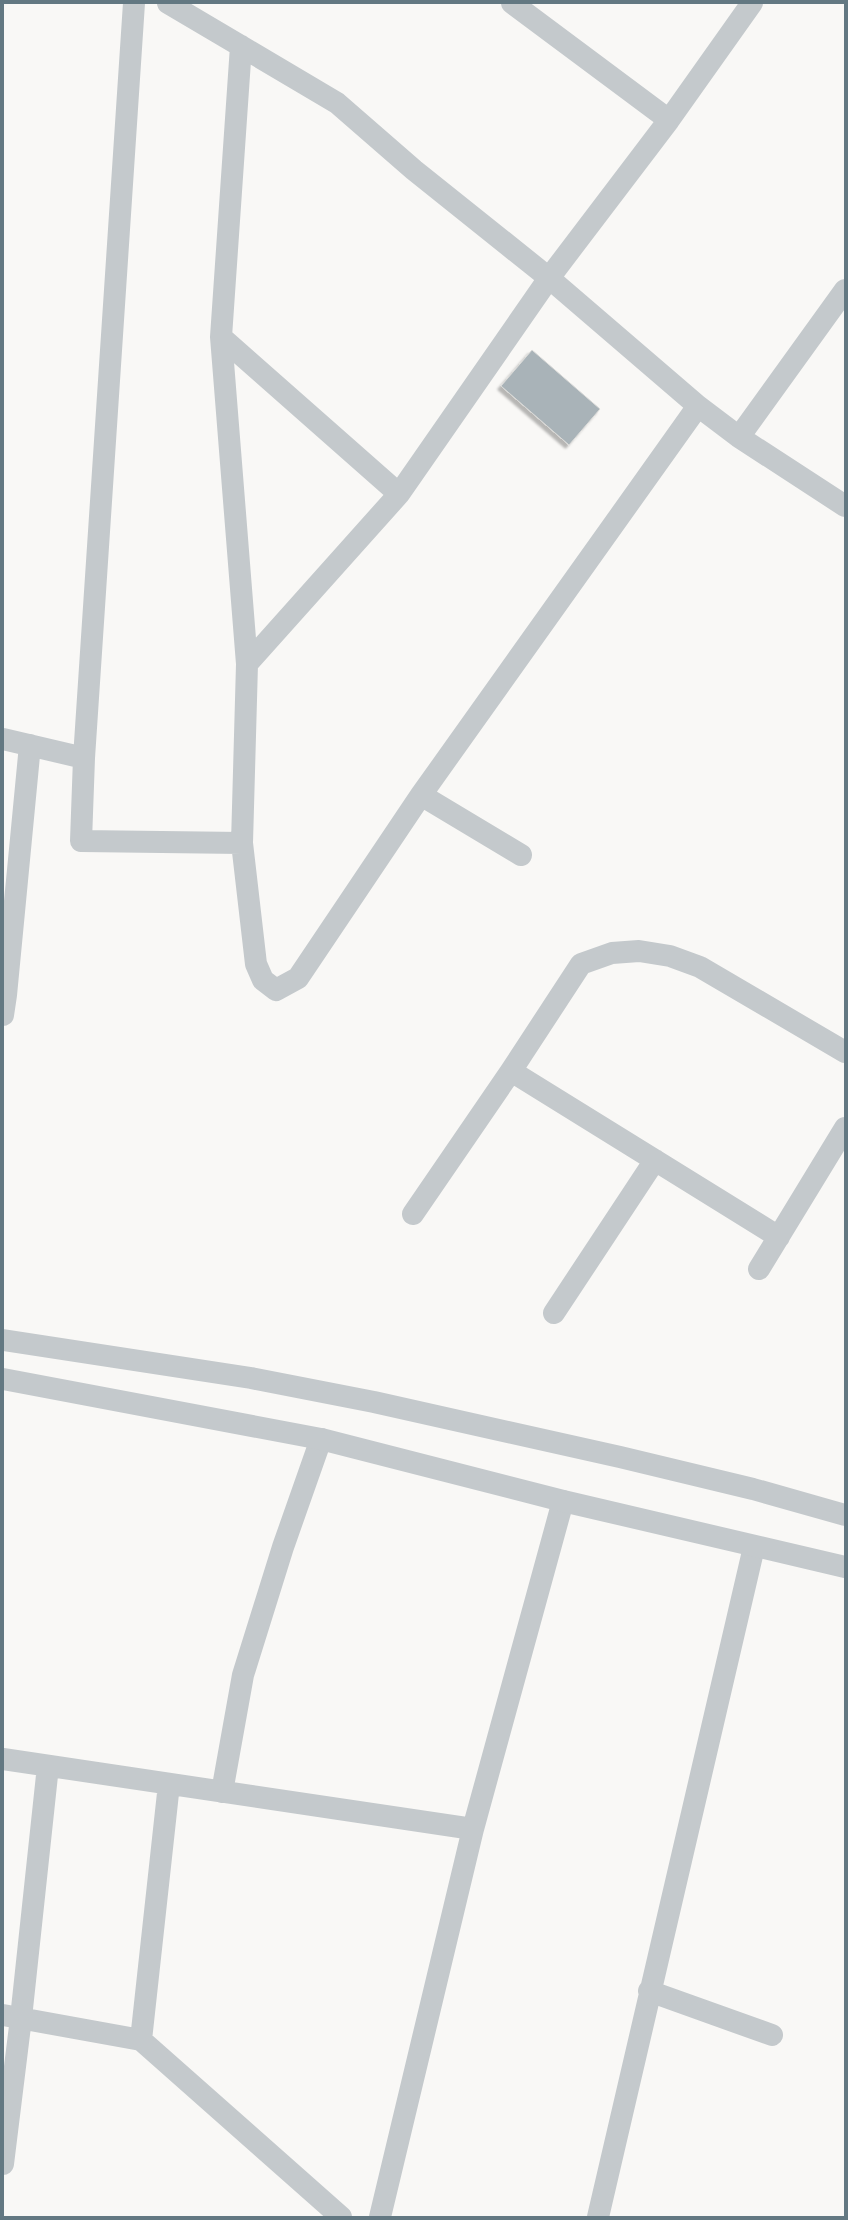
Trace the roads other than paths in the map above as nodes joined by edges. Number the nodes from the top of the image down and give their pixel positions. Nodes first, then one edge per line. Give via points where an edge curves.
1 (134, 3) edge
2 (168, 3) edge
3 (512, 3) edge
4 (752, 3) edge
5 (240, 46) junction
6 (669, 120) junction
7 (549, 278) junction
8 (845, 290) edge
9 (221, 337) junction
10 (698, 406) junction
11 (739, 437) junction
12 (399, 494) junction
13 (845, 506) edge
14 (247, 664) junction
15 (3, 739) edge
16 (30, 745) junction
17 (84, 758) junction
18 (421, 795) junction
19 (242, 843) junction
20 (521, 856) dead end
21 (4, 1002) edge
22 (845, 1052) edge
23 (511, 1071) junction
24 (845, 1128) edge
25 (655, 1160) junction
26 (413, 1214) dead end
27 (779, 1237) junction
28 (759, 1269) dead end
29 (554, 1313) dead end
30 (3, 1340) edge
31 (3, 1379) edge
32 (321, 1439) junction
33 (563, 1501) junction
34 (845, 1515) edge
35 (754, 1547) junction
36 (845, 1567) edge
37 (3, 1760) edge
38 (48, 1766) junction
39 (169, 1784) junction
40 (222, 1792) junction
41 (473, 1829) junction
42 (649, 1991) junction
43 (12, 2016) edge
44 (772, 2035) dead end
45 (141, 2040) junction
46 (3, 2164) edge
47 (341, 2217) edge
48 (380, 2217) edge
49 (598, 2217) edge

1 - 17 street
2 - 5 street
3 - 6 street
4 - 6 street
5 - 7 street via 337,103 414,170
5 - 9 street
6 - 7 street
7 - 10 street
7 - 12 street
8 - 11 street
9 - 12 street
9 - 14 street
10 - 11 street
10 - 18 street
11 - 13 street
12 - 14 street
14 - 19 street
15 - 16 street
16 - 17 street
16 - 21 street
17 - 19 street via 81,841
18 - 19 street via 298,978 276,990 263,980 256,964
18 - 20 street
22 - 23 street via 700,967 670,956 639,951 612,953 581,964
23 - 25 street
23 - 26 street
24 - 27 street
25 - 27 street
25 - 29 street
27 - 28 street
30 - 34 street via 251,1378 382,1404 620,1456
31 - 32 street
32 - 33 street
32 - 40 street via 283,1547 243,1675
33 - 35 street
33 - 41 street
35 - 36 street
35 - 42 street
37 - 38 street
38 - 39 street
38 - 43 street
39 - 40 street
39 - 45 street
40 - 41 street
41 - 48 street
42 - 44 street
42 - 49 street
43 - 45 street
43 - 46 street
45 - 47 street

